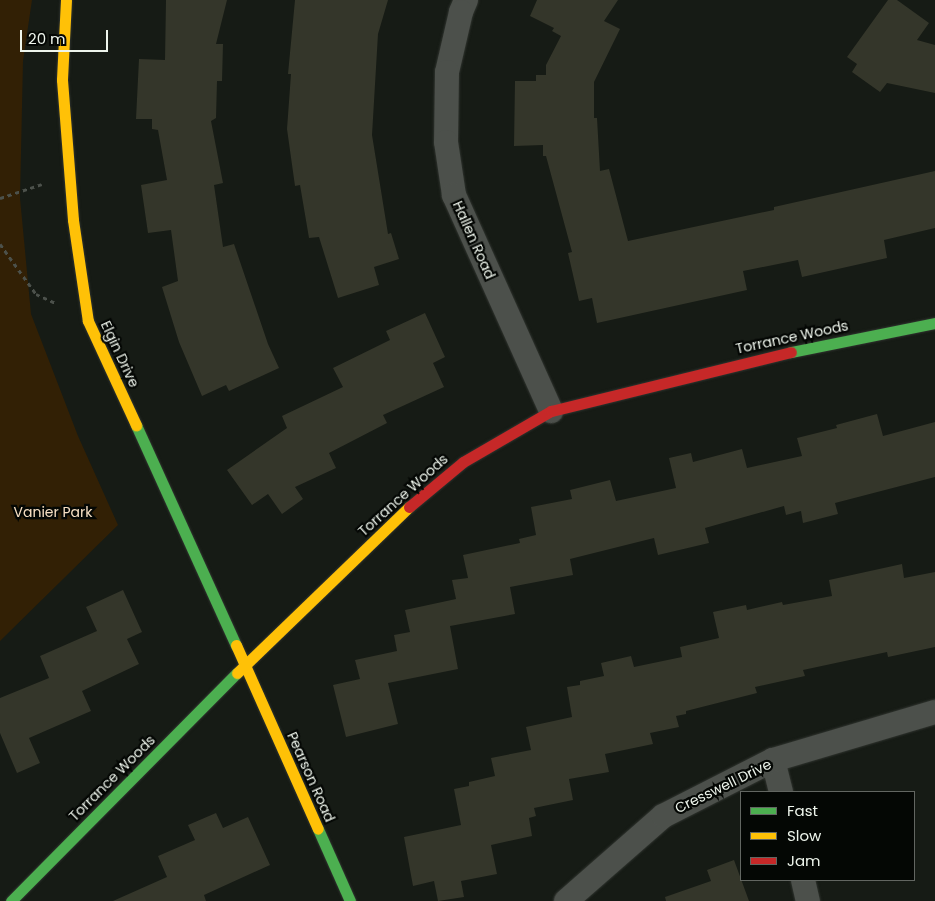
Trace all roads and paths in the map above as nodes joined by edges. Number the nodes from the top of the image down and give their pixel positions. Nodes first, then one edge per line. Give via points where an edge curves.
1 (66, 0) edge
2 (466, 0) edge
3 (69, 175) junction
4 (0, 198) edge
5 (0, 244) edge
6 (88, 321) junction
7 (935, 323) edge
8 (551, 411) junction
9 (246, 665) junction
10 (935, 712) edge
11 (774, 760) junction
12 (781, 791) edge
13 (803, 881) edge
14 (11, 901) edge
15 (350, 901) edge
16 (566, 901) edge
17 (808, 901) edge

1 - 3 street, Elgin Drive via 62,80
2 - 8 street, Hallen Road via 447,72 446,142 454,196
3 - 4 path
3 - 6 street, Elgin Drive
5 - 6 path via 36,294
6 - 9 street, Elgin Drive
7 - 8 street, Torrance Woods via 744,362
8 - 9 street, Torrance Woods via 463,462 396,518
9 - 14 street, Torrance Woods
9 - 15 street, Pearson Road
10 - 11 street, Cresswell Drive
11 - 12 street
11 - 16 street, Cresswell Drive via 663,816
13 - 17 street

